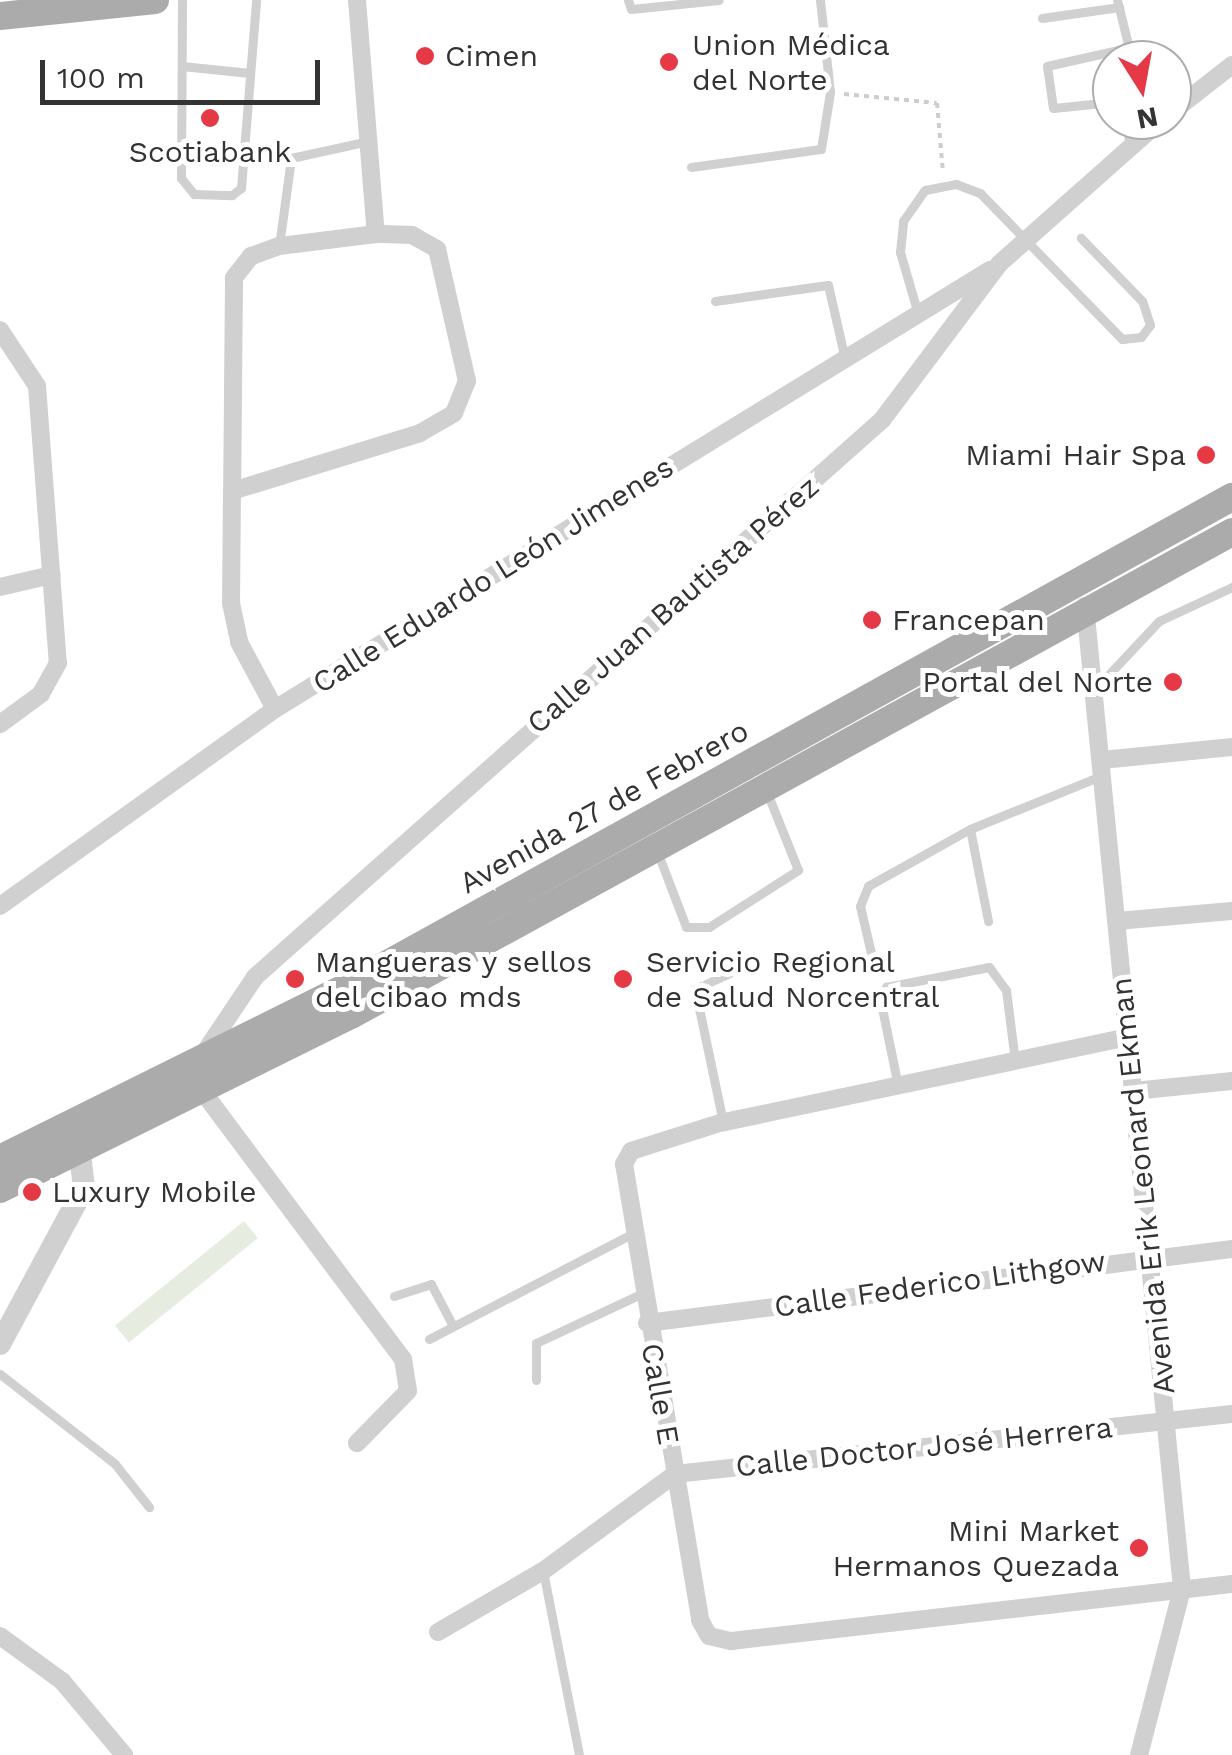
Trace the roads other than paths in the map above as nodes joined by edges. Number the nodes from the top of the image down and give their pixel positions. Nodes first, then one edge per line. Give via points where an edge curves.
1 (156, 0) edge
2 (182, 0) edge
3 (256, 0) edge
4 (357, 0) edge
5 (628, 0) edge
6 (719, 0) edge
7 (820, 0) edge
8 (1118, 4) edge
9 (0, 16) edge
10 (1042, 18) dead end
11 (1129, 40) edge
12 (1092, 56) edge
13 (1232, 65) edge
14 (182, 66) junction
15 (250, 73) junction
16 (1192, 96) edge
17 (1092, 104) edge
18 (1129, 140) edge
19 (1134, 140) edge
20 (368, 142) junction
21 (1129, 144) junction
22 (691, 167) dead end
23 (376, 234) junction
24 (1081, 238) dead end
25 (1026, 240) junction
26 (280, 246) junction
27 (1000, 264) junction
28 (715, 300) dead end
29 (918, 314) junction
30 (0, 330) edge
31 (845, 359) junction
32 (232, 491) junction
33 (1232, 497) edge
34 (1231, 536) edge
35 (52, 575) junction
36 (1077, 585) junction
37 (0, 587) edge
38 (1232, 588) edge
39 (1087, 613) junction
40 (1095, 690) junction
41 (275, 709) junction
42 (0, 724) edge
43 (1232, 747) edge
44 (1102, 768) junction
45 (765, 789) junction
46 (970, 829) junction
47 (656, 848) junction
48 (0, 906) edge
49 (1232, 911) edge
50 (988, 921) dead end
51 (1117, 921) junction
52 (871, 953) dead end
53 (746, 966) dead end
54 (1128, 1037) junction
55 (200, 1057) junction
56 (1015, 1061) junction
57 (1232, 1082) edge
58 (898, 1086) junction
59 (196, 1091) junction
60 (1134, 1091) junction
61 (723, 1122) junction
62 (77, 1134) junction
63 (0, 1159) edge
64 (0, 1189) edge
65 (636, 1232) junction
66 (1232, 1248) edge
67 (1150, 1256) junction
68 (644, 1292) junction
69 (394, 1296) dead end
70 (648, 1322) junction
71 (453, 1326) junction
72 (429, 1339) dead end
73 (0, 1344) edge
74 (0, 1374) edge
75 (536, 1380) dead end
76 (1232, 1414) edge
77 (1166, 1420) junction
78 (357, 1444) dead end
79 (675, 1474) junction
80 (148, 1507) dead end
81 (543, 1571) junction
82 (1232, 1584) edge
83 (1182, 1589) junction
84 (438, 1632) dead end
85 (0, 1636) edge
86 (114, 1751) edge
87 (580, 1755) edge
88 (1139, 1755) edge

1 - 9 main road
2 - 14 lane
3 - 15 lane
4 - 20 street
5 - 6 lane via 631,9
7 - 22 lane via 830,92 821,149
8 - 10 lane
8 - 11 lane
12 - 17 lane via 1047,66 1053,108
13 - 16 street
14 - 15 lane
14 - 15 lane via 181,178 194,194 241,188
18 - 21 lane
19 - 21 street, Calle Juan Bautista Pérez
20 - 23 street
20 - 26 lane via 290,158
21 - 25 street, Calle Juan Bautista Pérez
23 - 26 street
23 - 32 street via 412,235 437,249 464,398 420,433
24 - 25 lane via 1142,301 1150,325 1140,337 1122,339
25 - 27 street, Calle Juan Bautista Pérez
25 - 29 lane via 980,193 943,183 925,190 902,221 900,252
26 - 32 street via 251,256 234,278
27 - 29 street, Calle Eduardo León Jimenes
27 - 55 street, Calle Juan Bautista Pérez via 882,420 255,977
28 - 31 lane via 828,285
29 - 31 street, Calle Eduardo León Jimenes
30 - 35 street via 37,386
31 - 41 street, Calle Eduardo León Jimenes
32 - 41 street via 233,623
33 - 36 main road, Avenida 27 de Febrero
34 - 39 main road, Avenida 27 de Febrero
35 - 37 street
35 - 42 street via 55,679
36 - 39 street, Avenida Erik Leonard Ekman
36 - 55 main road, Avenida 27 de Febrero via 337,992
38 - 40 lane via 1145,632
39 - 40 street, Avenida Erik Leonard Ekman
39 - 45 main road, Avenida 27 de Febrero
40 - 44 street, Avenida Erik Leonard Ekman
41 - 48 street, Calle Eduardo León Jimenes
43 - 44 street
44 - 46 lane
44 - 51 street, Avenida Erik Leonard Ekman
45 - 47 main road, Avenida 27 de Febrero
45 - 47 lane via 798,870 709,927 686,926
46 - 50 lane
46 - 52 lane via 861,892
47 - 59 main road, Avenida 27 de Febrero
49 - 51 street
51 - 54 street, Avenida Erik Leonard Ekman
53 - 61 lane via 696,989
54 - 56 street
54 - 60 street, Avenida Erik Leonard Ekman
55 - 59 street, Calle Juan Bautista Pérez
55 - 62 main road, Avenida 27 de Febrero
56 - 58 street
56 - 58 lane via 1006,990 988,967 886,987 880,998
57 - 60 street
58 - 61 street
59 - 62 main road, Avenida 27 de Febrero
59 - 78 street via 404,1359 408,1392
60 - 67 street, Avenida Erik Leonard Ekman
61 - 65 street, Calle E via 630,1151 624,1164
62 - 63 main road, Avenida 27 de Febrero
62 - 64 main road, Avenida 27 de Febrero
62 - 73 street via 84,1188
65 - 68 street, Calle E
65 - 71 lane
66 - 67 street, Calle Federico Lithgow
67 - 70 street, Calle Federico Lithgow
67 - 77 street, Avenida Erik Leonard Ekman
68 - 70 street, Calle E
68 - 75 lane via 536,1343
69 - 71 lane via 431,1284
70 - 79 street, Calle E
71 - 72 lane
74 - 80 lane via 115,1464
76 - 77 street, Calle Doctor José Herrera
77 - 79 street, Calle Doctor José Herrera
77 - 83 street, Avenida Erik Leonard Ekman
79 - 81 street
79 - 83 street, Calle E via 709,1636
81 - 84 street
81 - 87 lane
82 - 83 street
83 - 88 street, Avenida Erik Leonard Ekman
85 - 86 street via 62,1681

